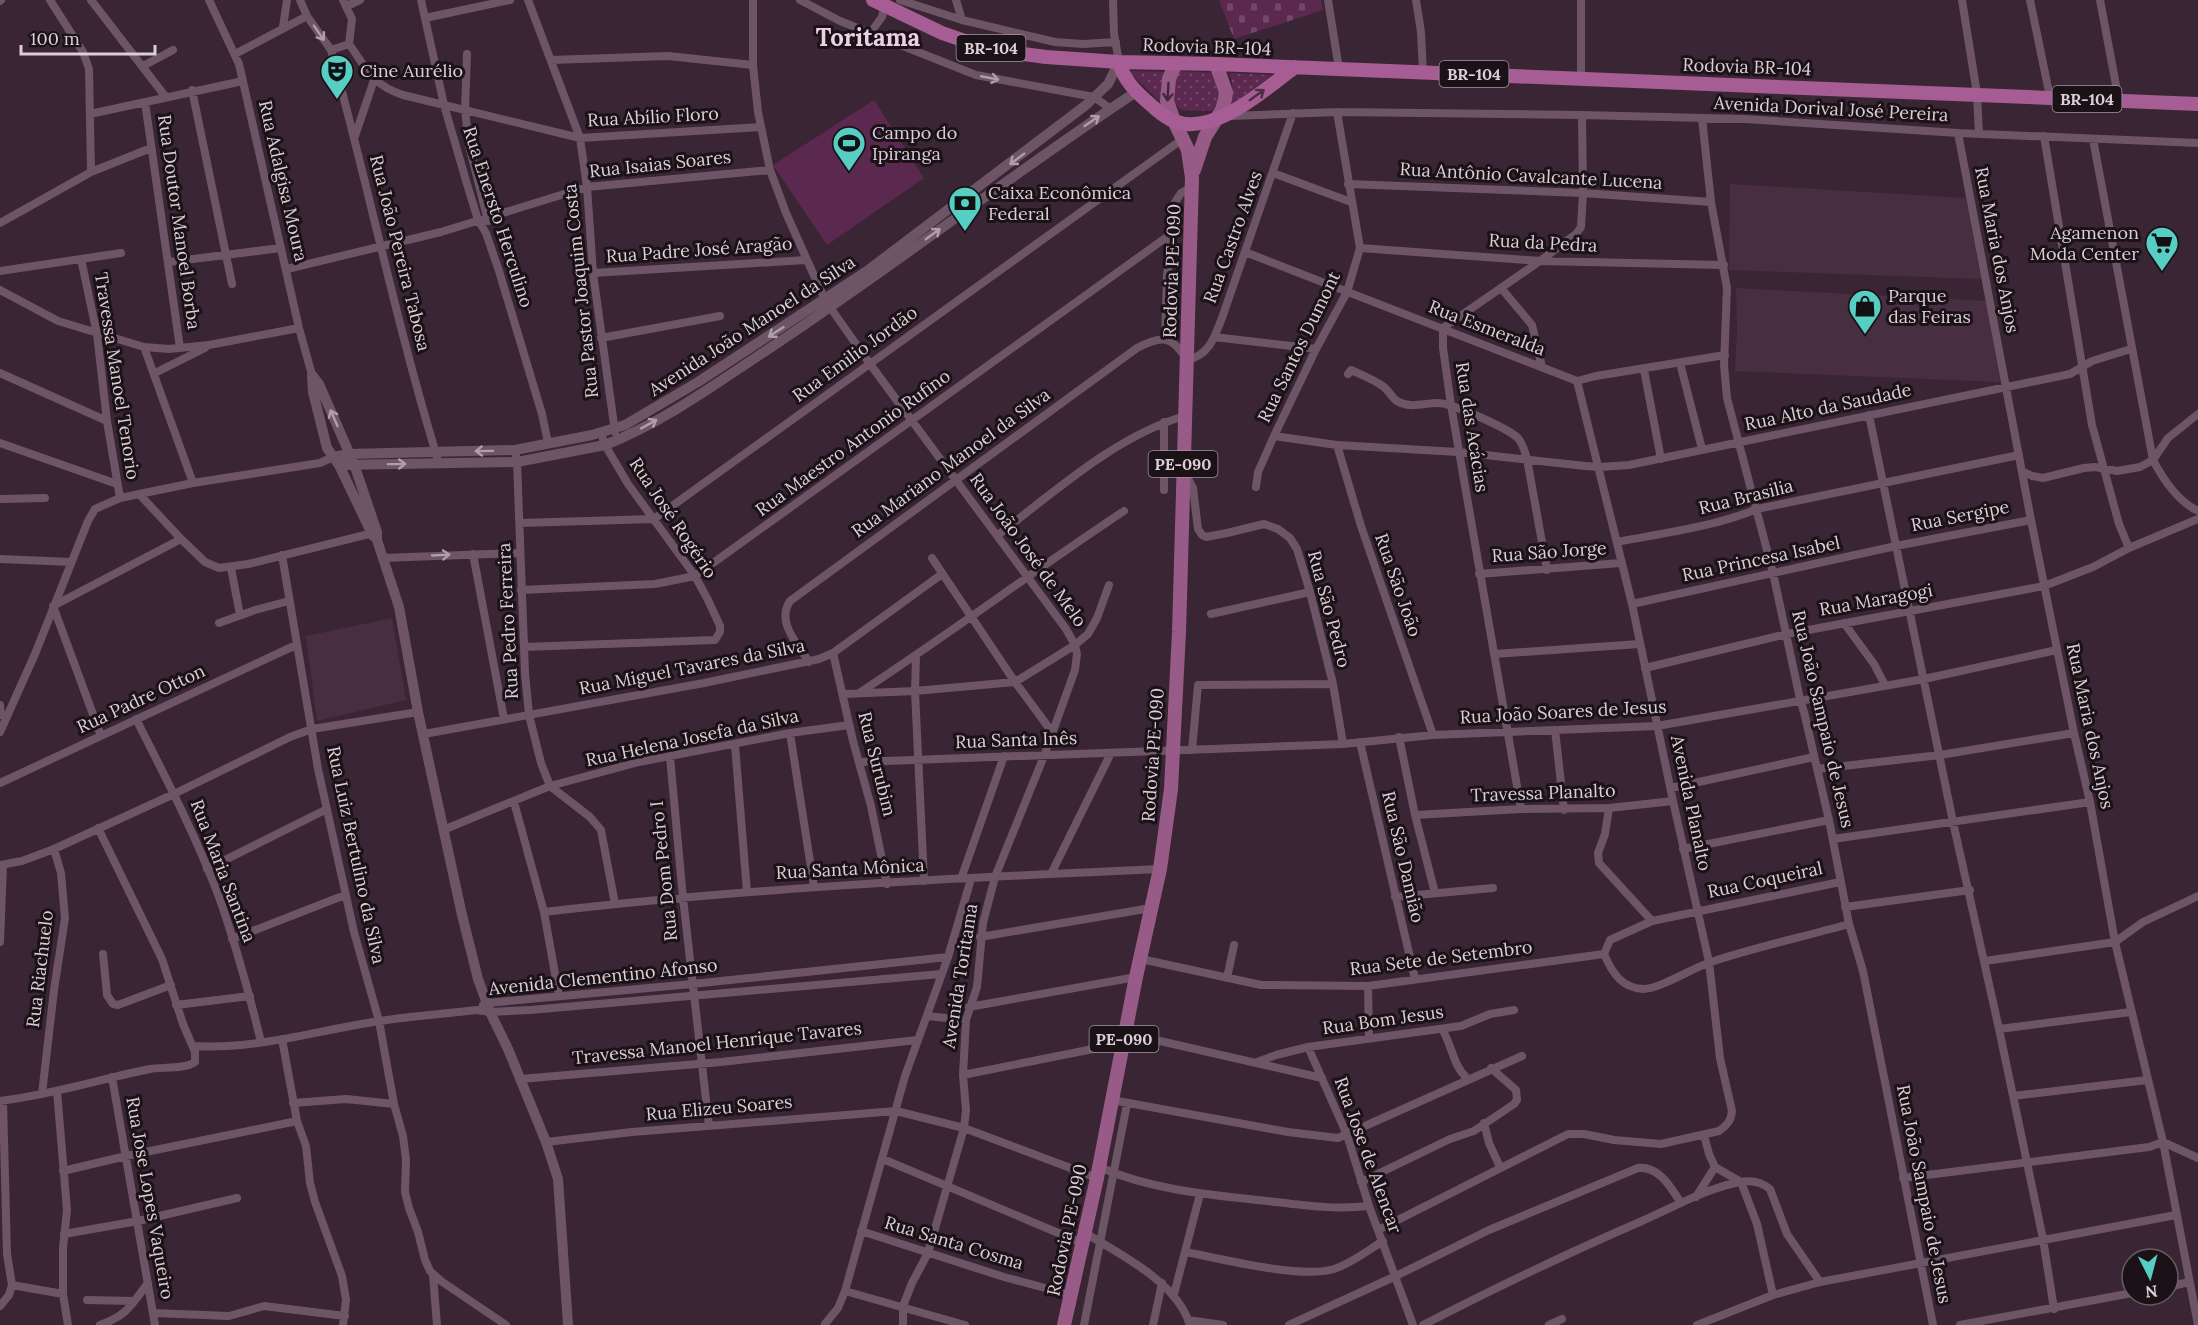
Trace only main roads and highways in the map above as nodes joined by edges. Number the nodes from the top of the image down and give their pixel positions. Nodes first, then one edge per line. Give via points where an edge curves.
1 (881, 2) edge
2 (1119, 62) junction
3 (1176, 63) junction
4 (1216, 64) junction
5 (1295, 67) junction
6 (2198, 104) edge
7 (1220, 118) junction
8 (1174, 121) junction
9 (1192, 182) junction
10 (1064, 1325) edge

1 - 2 highway, Rodovia BR-104 / BR-104 via 942,33 974,44 1046,57
2 - 3 highway, Rodovia BR-104 / BR-104
2 - 8 highway, Rodovia BR-104 via 1136,92
3 - 4 highway, Rodovia BR-104 / BR-104
3 -> 8 main road, Rodovia PE-090 / PE-090 via 1167,94
4 - 5 highway, Rodovia BR-104 / BR-104
4 - 7 main road, Rodovia PE-090 / PE-090 via 1226,92
5 - 6 highway, Rodovia BR-104 / BR-104
7 -> 5 highway, Rodovia BR-104
7 - 8 highway, Rodovia BR-104 via 1196,124
7 - 9 main road, Rodovia PE-090 / PE-090 via 1200,148
8 - 9 main road, Rodovia PE-090 / PE-090 via 1188,150
9 - 10 main road, Rodovia PE-090 / PE-090 via 1174,751 1160,869

